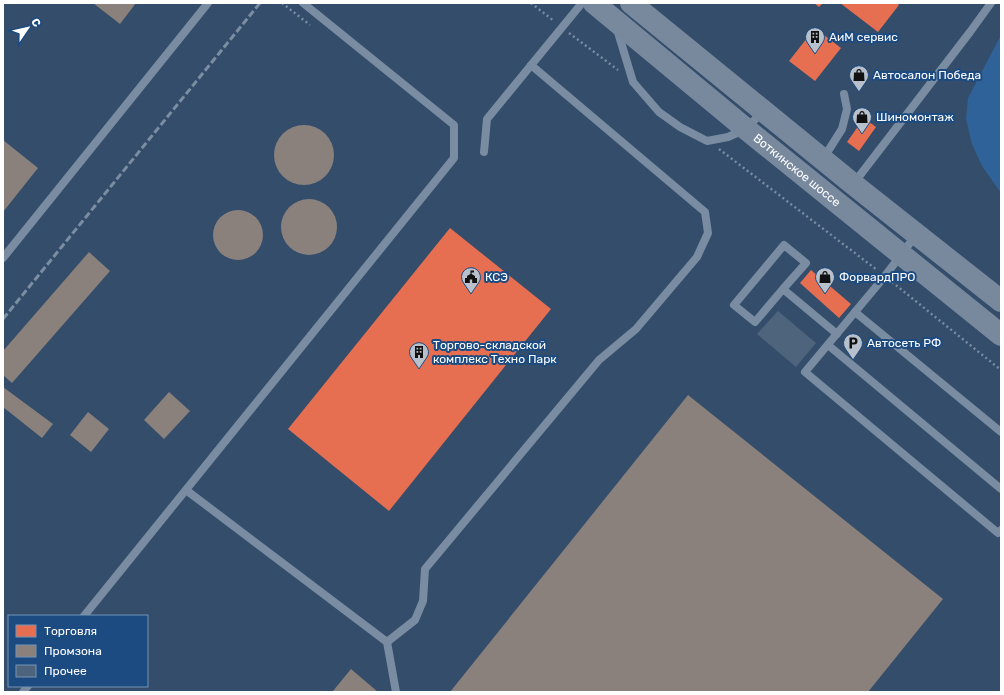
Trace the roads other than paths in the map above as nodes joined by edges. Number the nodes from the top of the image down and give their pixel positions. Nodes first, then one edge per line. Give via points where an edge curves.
1 (208, 3) edge
2 (303, 3) edge
3 (582, 3) edge
4 (594, 3) edge
5 (631, 3) edge
6 (991, 3) edge
7 (615, 21) junction
8 (531, 65) junction
9 (844, 94) dead end
10 (763, 111) junction
11 (746, 129) junction
12 (484, 152) dead end
13 (823, 159) junction
14 (853, 184) junction
15 (917, 234) junction
16 (901, 254) junction
17 (3, 258) edge
18 (783, 289) junction
19 (1001, 301) edge
20 (855, 312) junction
21 (837, 334) junction
22 (1001, 335) edge
23 (828, 345) junction
24 (1001, 432) edge
25 (1001, 489) edge
26 (186, 490) junction
27 (1001, 530) edge
28 (85, 615) edge
29 (387, 642) junction
30 (396, 692) edge

1 - 17 lane
2 - 26 lane via 454,125 454,158
3 - 8 lane
4 - 7 main road, Воткинское шоссе
5 - 10 main road, Воткинское шоссе
6 - 14 lane
7 - 11 main road, Воткинское шоссе
7 - 11 lane via 633,82 659,112 707,141 728,138
8 - 12 lane via 486,119
8 - 29 lane via 705,212 708,233 697,257 636,329 599,360 425,569 423,601 415,620
9 - 13 lane via 847,109 842,128
10 - 11 lane
10 - 13 main road, Воткинское шоссе
11 - 16 main road, Воткинское шоссе
13 - 14 main road, Воткинское шоссе
14 - 15 main road, Воткинское шоссе
15 - 16 lane
15 - 19 main road, Воткинское шоссе
16 - 20 lane
16 - 22 main road, Воткинское шоссе
18 - 18 lane via 755,322 734,305 784,245 806,263
18 - 21 lane
20 - 21 lane
20 - 24 lane
21 - 23 lane
23 - 25 lane
23 - 27 lane via 805,372 998,534
26 - 28 lane
26 - 29 lane
29 - 30 lane

